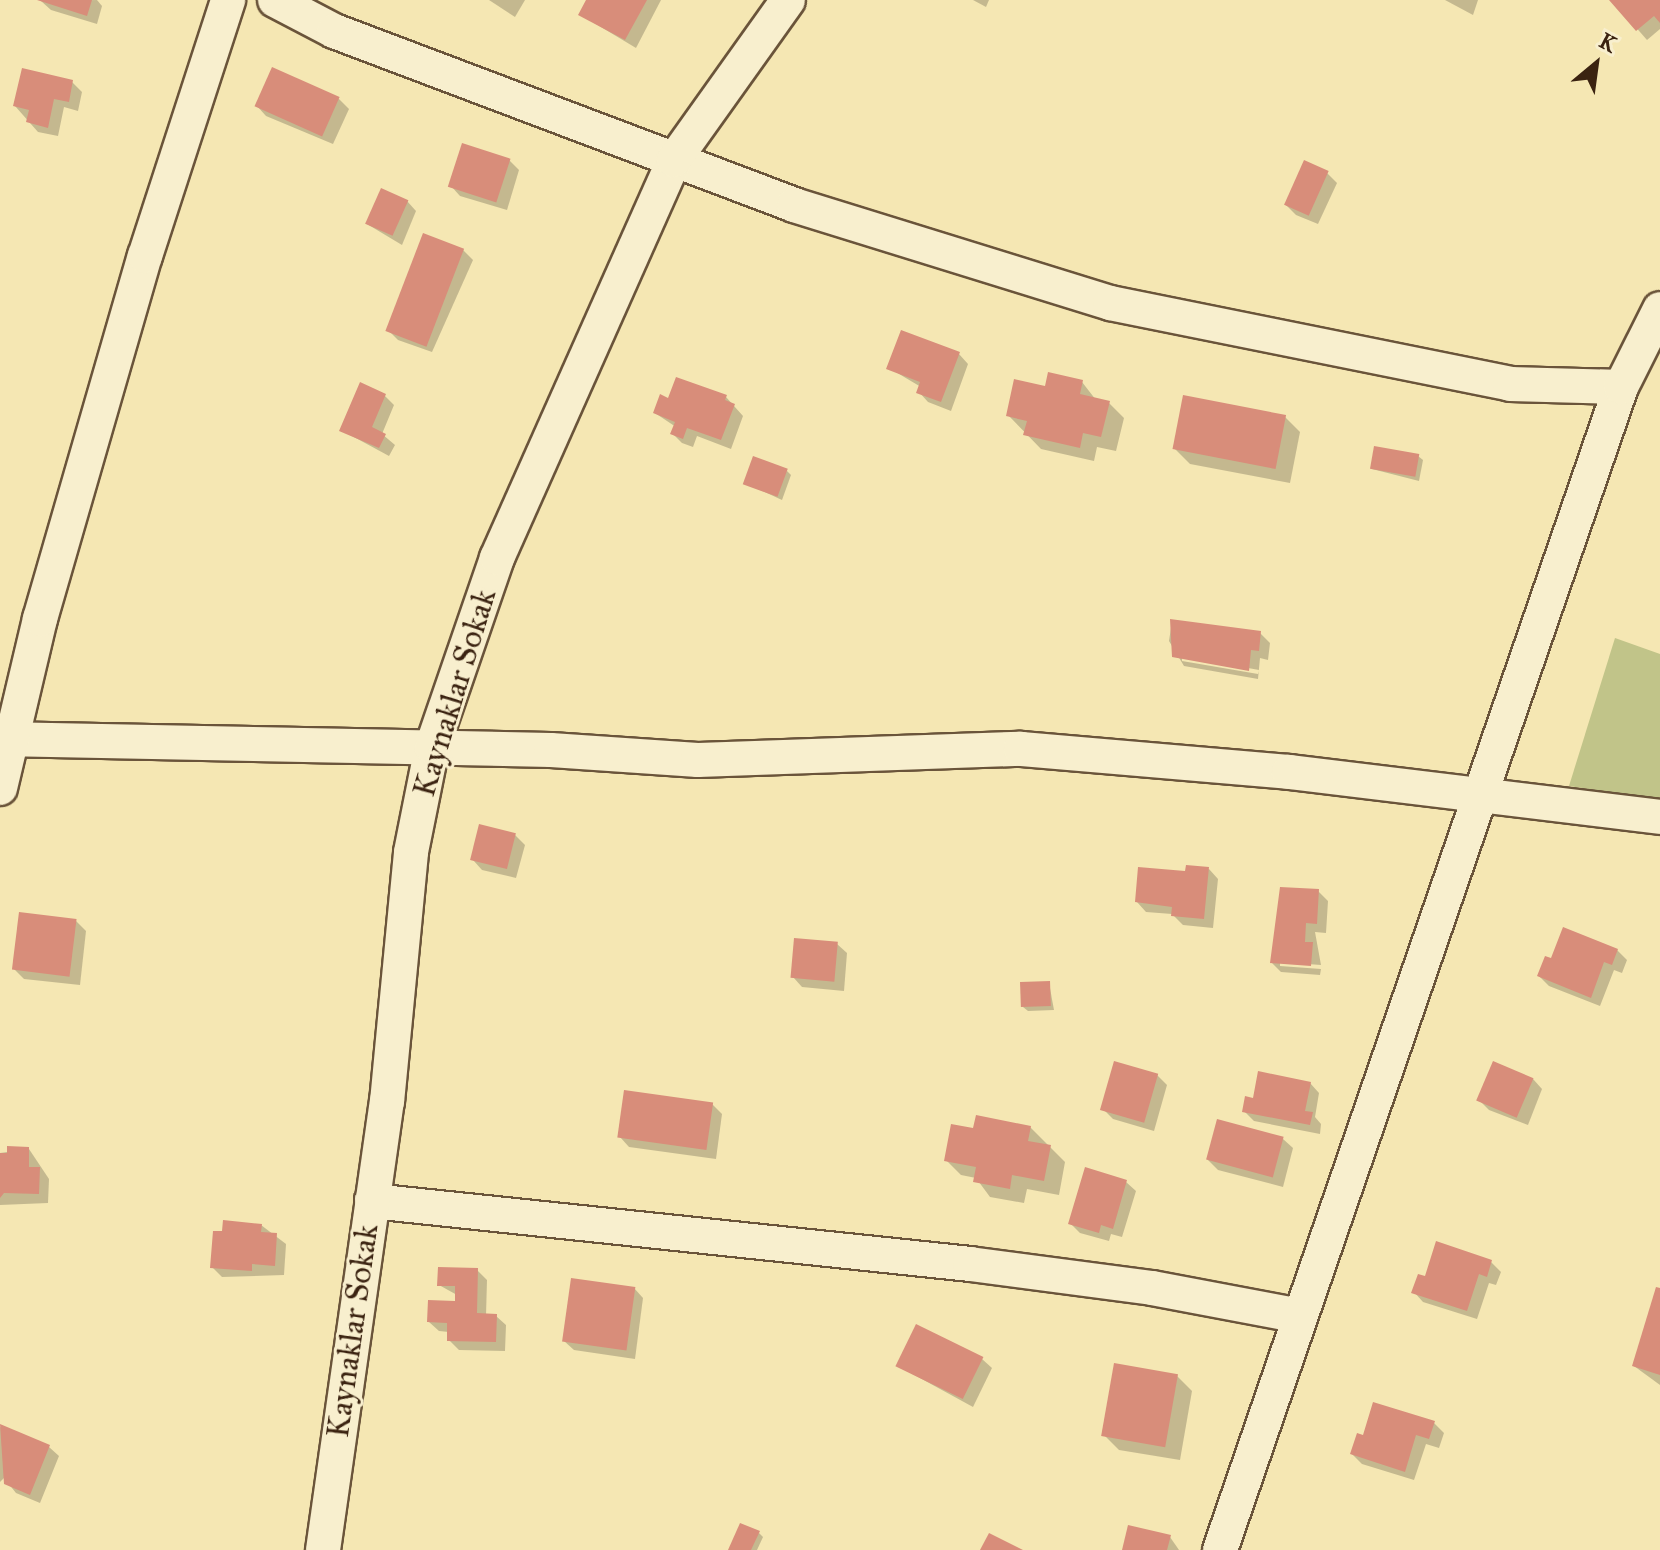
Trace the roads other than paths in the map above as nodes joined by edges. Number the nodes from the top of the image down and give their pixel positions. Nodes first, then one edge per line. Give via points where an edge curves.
1 (228, 0) edge
2 (275, 0) edge
3 (788, 0) edge
4 (674, 160) junction
5 (1660, 309) edge
6 (1621, 387) junction
7 (7, 739) edge
8 (432, 747) junction
9 (0, 788) edge
10 (1477, 796) junction
11 (1660, 817) edge
12 (372, 1201) junction
13 (1300, 1316) junction
14 (323, 1550) edge
15 (1220, 1550) edge

1 - 7 street via 145,256
2 - 4 street via 334,31
3 - 4 street, Kaynaklar Sokak
4 - 6 street via 794,205 1110,303 1510,384
4 - 8 street, Kaynaklar Sokak via 497,558
5 - 6 street
6 - 10 street
7 - 8 street
7 - 9 street
8 - 10 street via 698,760 1021,749 1289,772
8 - 12 street, Kaynaklar Sokak via 411,852
10 - 11 street
10 - 13 street
12 - 13 street via 970,1264 1152,1288
12 - 14 street, Kaynaklar Sokak
13 - 15 street

